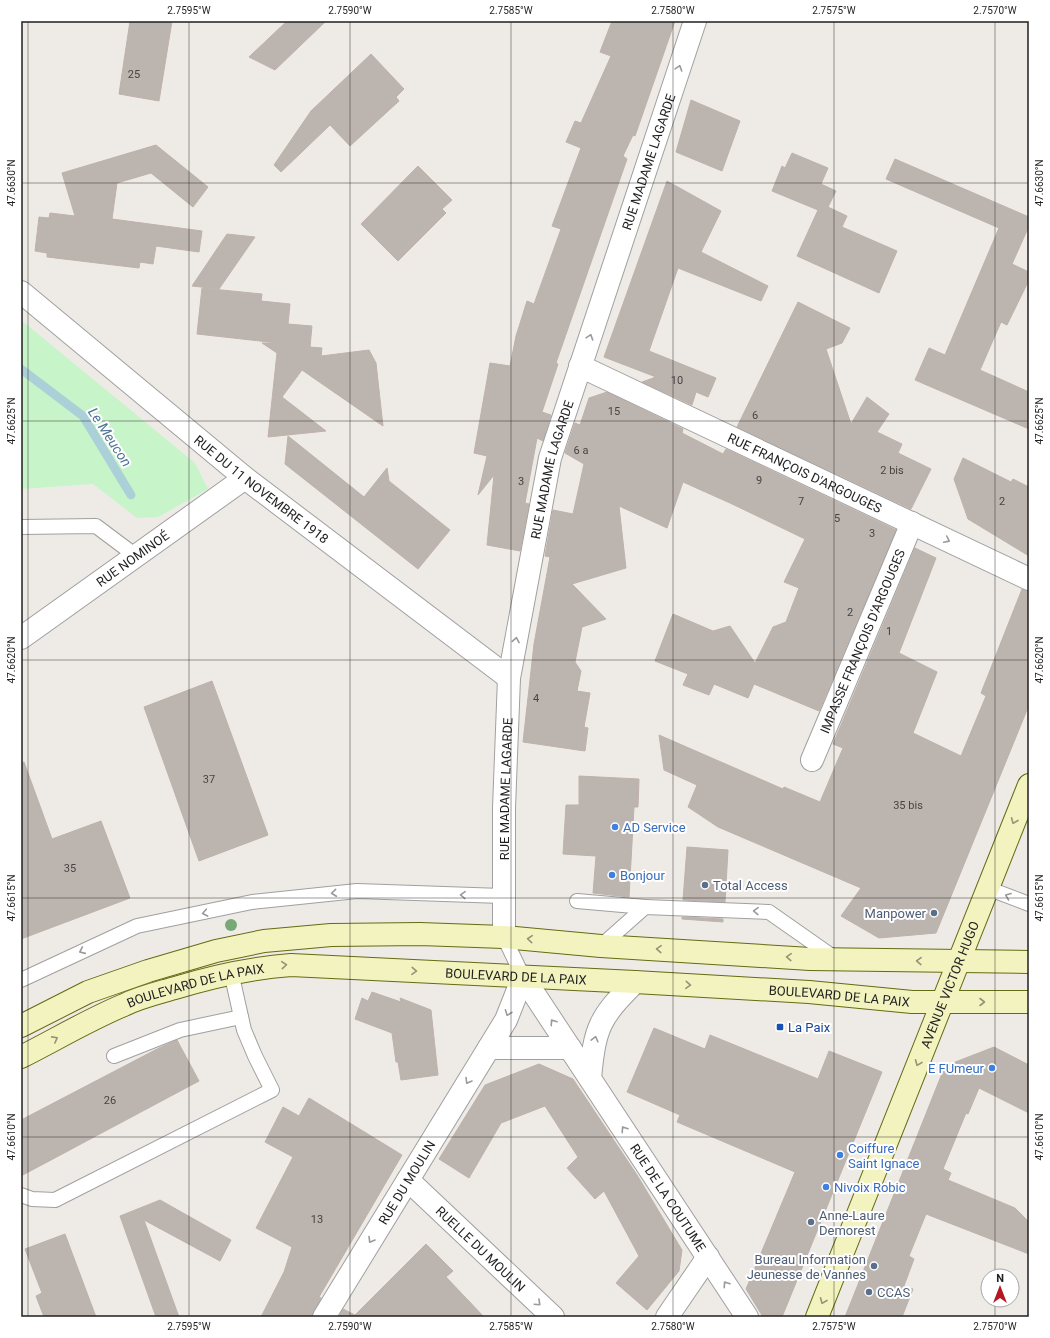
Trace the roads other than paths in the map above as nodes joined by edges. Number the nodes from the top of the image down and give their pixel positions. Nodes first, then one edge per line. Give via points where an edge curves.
1 (695, 21) edge
2 (21, 292) edge
3 (580, 366) junction
4 (245, 478) junction
5 (912, 523) junction
6 (21, 527) edge
7 (136, 556) junction
8 (1029, 579) edge
9 (21, 638) edge
10 (509, 678) junction
11 (812, 760) dead end
12 (1029, 785) edge
13 (987, 888) junction
14 (502, 896) junction
15 (577, 901) dead end
16 (1029, 904) edge
17 (645, 907) junction
18 (504, 937) junction
19 (601, 946) junction
20 (836, 959) junction
21 (958, 962) junction
22 (1029, 962) edge
23 (231, 972) junction
24 (523, 977) junction
25 (21, 980) edge
26 (635, 982) junction
27 (943, 1002) junction
28 (1029, 1002) edge
29 (241, 1017) junction
30 (21, 1026) edge
31 (489, 1048) junction
32 (570, 1048) junction
33 (114, 1056) dead end
34 (21, 1057) edge
35 (590, 1078) junction
36 (408, 1180) junction
37 (21, 1194) edge
38 (708, 1257) junction
39 (324, 1317) edge
40 (553, 1317) edge
41 (667, 1317) edge
42 (748, 1317) edge
43 (817, 1317) edge

3 -> 1 street, RUE MADAME LAGARDE
2 - 4 street, RUE DU 11 NOVEMBRE 1918
3 - 5 street, RUE FRANÇOIS D'ARGOUGES
10 -> 3 street, RUE MADAME LAGARDE via 550,458
4 - 7 street, RUE NOMINOÉ
4 - 10 street, RUE DU 11 NOVEMBRE 1918
5 -> 8 street, RUE FRANÇOIS D'ARGOUGES
5 - 11 street, IMPASSE FRANÇOIS D'ARGOUGES
6 - 7 lane via 96,526
7 - 9 street, RUE NOMINOÉ
10 - 14 street, RUE MADAME LAGARDE
12 -> 13 main road, AVENUE VICTOR HUGO
16 -> 13 lane
13 - 21 main road, AVENUE VICTOR HUGO
14 - 18 street, RUE MADAME LAGARDE
14 -> 25 lane via 357,891 252,902 137,926
15 - 17 lane
17 - 19 lane
20 -> 17 lane via 769,912
19 -> 18 main road, BOULEVARD DE LA PAIX
18 - 24 lane
18 - 30 main road, BOULEVARD DE LA PAIX via 420,934 331,935 264,941 216,950 148,970 88,992
20 -> 19 main road, BOULEVARD DE LA PAIX
21 -> 20 main road, BOULEVARD DE LA PAIX
21 - 22 main road, BOULEVARD DE LA PAIX
21 - 27 main road, AVENUE VICTOR HUGO
23 -> 24 main road, BOULEVARD DE LA PAIX via 291,965
23 - 29 lane
34 -> 23 main road, BOULEVARD DE LA PAIX via 126,1004
24 - 26 main road, BOULEVARD DE LA PAIX
24 -> 31 street, RUE DU MOULIN via 506,1020
32 -> 24 street, RUE DE LA COUTUME
26 -> 27 main road, BOULEVARD DE LA PAIX via 809,992 912,1002
35 -> 26 street via 598,1027 605,1014
27 -> 28 main road, BOULEVARD DE LA PAIX
27 -> 43 main road, AVENUE VICTOR HUGO
29 - 33 lane via 180,1030
29 - 37 lane via 255,1056 272,1090 55,1200 32,1200
31 - 32 street
31 -> 36 street, RUE DU MOULIN
32 - 35 street, RUE DE LA COUTUME
38 -> 35 street, RUE DE LA COUTUME
36 -> 39 street, RUE DU MOULIN
36 -> 40 street, RUELLE DU MOULIN
38 - 41 street
42 -> 38 street, RUE DE LA COUTUME

